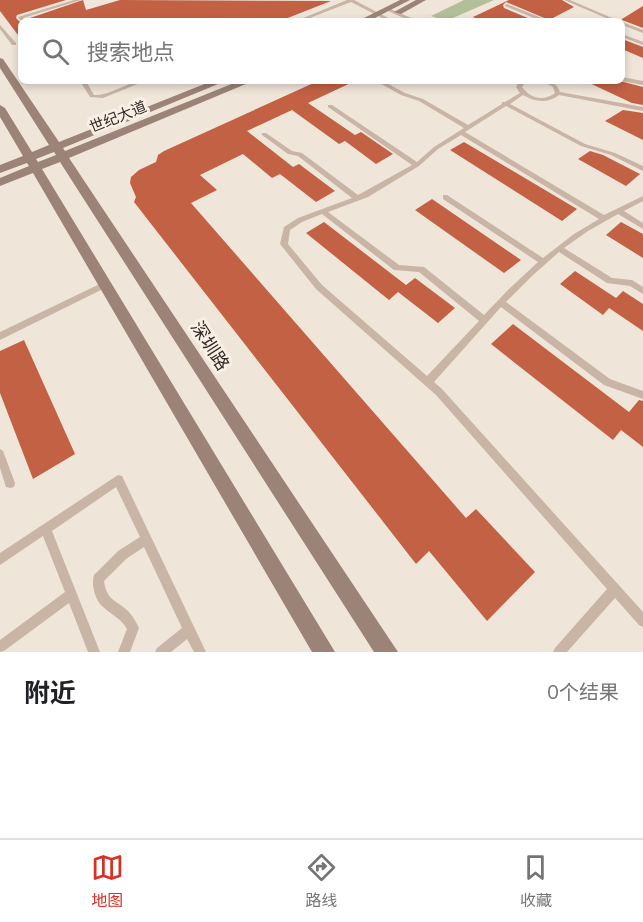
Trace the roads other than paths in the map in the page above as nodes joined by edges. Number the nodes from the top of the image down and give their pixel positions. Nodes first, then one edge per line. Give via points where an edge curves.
1 (79, 0) edge
2 (351, 0) edge
3 (406, 0) edge
4 (422, 0) edge
5 (566, 0) edge
6 (507, 5) dead end
7 (386, 16) edge
8 (608, 17) edge
9 (21, 18) edge
10 (306, 18) edge
11 (538, 18) edge
12 (625, 24) edge
13 (0, 26) edge
14 (643, 32) edge
15 (625, 36) edge
16 (14, 44) dead end
17 (643, 44) edge
18 (0, 62) edge
19 (625, 80) edge
20 (643, 83) edge
21 (85, 84) edge
22 (134, 84) edge
23 (214, 84) edge
24 (240, 84) edge
25 (385, 84) edge
26 (519, 84) edge
27 (551, 84) edge
28 (523, 93) junction
29 (558, 93) junction
30 (504, 103) junction
31 (330, 106) dead end
32 (0, 108) edge
33 (643, 109) edge
34 (464, 129) junction
35 (264, 134) dead end
36 (60, 151) junction
37 (33, 162) junction
38 (417, 165) junction
39 (0, 169) edge
40 (643, 169) edge
41 (0, 182) edge
42 (445, 197) dead end
43 (357, 198) junction
44 (643, 198) edge
45 (619, 211) junction
46 (324, 212) junction
47 (603, 218) junction
48 (643, 226) edge
49 (559, 249) junction
50 (544, 262) junction
51 (106, 284) junction
52 (643, 291) edge
53 (502, 303) junction
54 (485, 321) junction
55 (0, 336) edge
56 (428, 382) junction
57 (643, 395) edge
58 (0, 454) edge
59 (10, 483) dead end
60 (46, 529) junction
61 (146, 539) junction
62 (0, 559) edge
63 (615, 589) junction
64 (71, 594) junction
65 (643, 621) edge
66 (189, 630) junction
67 (0, 647) edge
68 (89, 650) edge
69 (124, 652) edge
70 (161, 652) edge
71 (200, 652) edge
72 (324, 652) edge
73 (387, 652) edge
74 (559, 652) edge

1 - 9 lane
2 - 7 lane
2 - 10 lane
3 - 7 street
4 - 7 street
5 - 8 lane
6 - 11 lane
12 - 14 lane
13 - 16 lane
15 - 17 lane
18 - 36 street, 深圳路
19 - 20 lane
21 - 22 lane via 92,96 101,97
23 - 36 street, 世纪大道
24 - 36 street, 世纪大道
25 - 34 lane via 421,100
26 - 28 lane
27 - 29 lane
28 - 29 lane via 547,100
28 - 30 lane
29 - 33 lane
30 - 34 lane
30 - 40 lane via 583,145
31 - 38 lane
32 - 37 street
34 - 38 lane
34 - 47 lane
35 - 43 lane via 290,153 300,154
36 - 37 street, 世纪大道
36 - 73 street, 深圳路
37 - 39 street, 世纪大道
37 - 41 street, 世纪大道
37 - 51 street
38 - 43 lane
42 - 50 lane
43 - 46 lane
44 - 45 lane
45 - 47 lane
45 - 48 lane
46 - 54 lane via 397,268 421,269
46 - 56 lane via 287,229 284,244 319,287
47 - 49 lane
49 - 50 lane
49 - 52 lane via 610,281 632,283
50 - 53 lane
51 - 55 lane
51 - 72 street
53 - 54 lane
53 - 57 lane via 607,382
54 - 56 lane
56 - 63 lane
58 - 59 lane
60 - 61 lane via 118,480
60 - 62 lane
60 - 64 lane
61 - 66 lane
61 - 69 lane via 122,555 98,579 99,594 129,618 133,628
63 - 65 lane
63 - 74 lane
64 - 67 lane
64 - 68 lane
66 - 70 lane
66 - 71 lane

